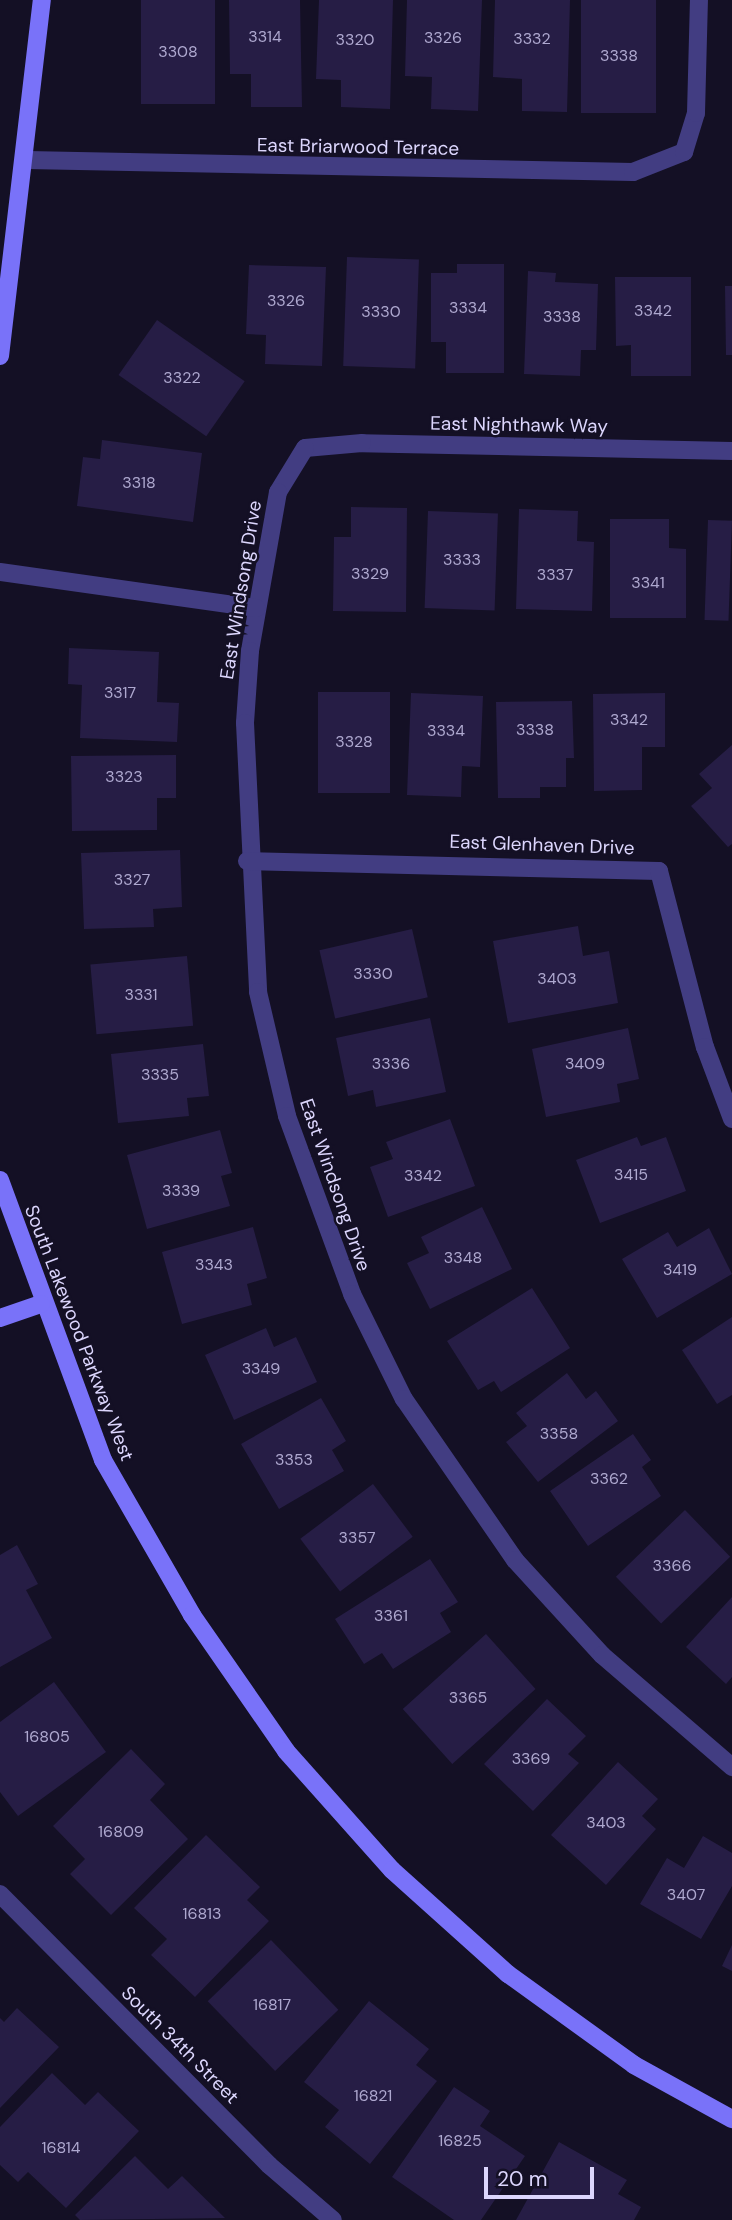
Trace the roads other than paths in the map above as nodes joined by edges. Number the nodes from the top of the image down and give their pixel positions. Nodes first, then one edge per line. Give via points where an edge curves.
1 (43, 0) edge
2 (699, 0) edge
3 (27, 160) junction
4 (0, 356) edge
5 (305, 447) joint
6 (732, 451) edge
7 (0, 572) edge
8 (256, 608) junction
9 (247, 861) junction
10 (732, 1119) edge
11 (0, 1180) edge
12 (41, 1304) junction
13 (0, 1318) edge
14 (732, 1766) edge
15 (0, 1894) edge
16 (732, 2119) edge
17 (333, 2220) edge

1 - 3 street
2 - 3 street, East Briarwood Terrace via 696,113 684,152 633,172
3 - 4 street
5 - 6 street, East Nighthawk Way via 362,443
5 - 8 street, East Windsong Drive via 278,492
7 - 8 street
8 - 9 street, East Windsong Drive via 245,723
9 - 10 street, East Glenhaven Drive via 659,871 705,1047
9 - 14 street, East Windsong Drive via 258,992 286,1116 352,1294 404,1399 515,1560 603,1654
11 - 12 street, South Lakewood Parkway West
12 - 13 street
12 - 16 street, South Lakewood Parkway West via 103,1460 192,1615 286,1751 392,1870 508,1974 634,2065
15 - 17 street, South 34th Street via 269,2165

